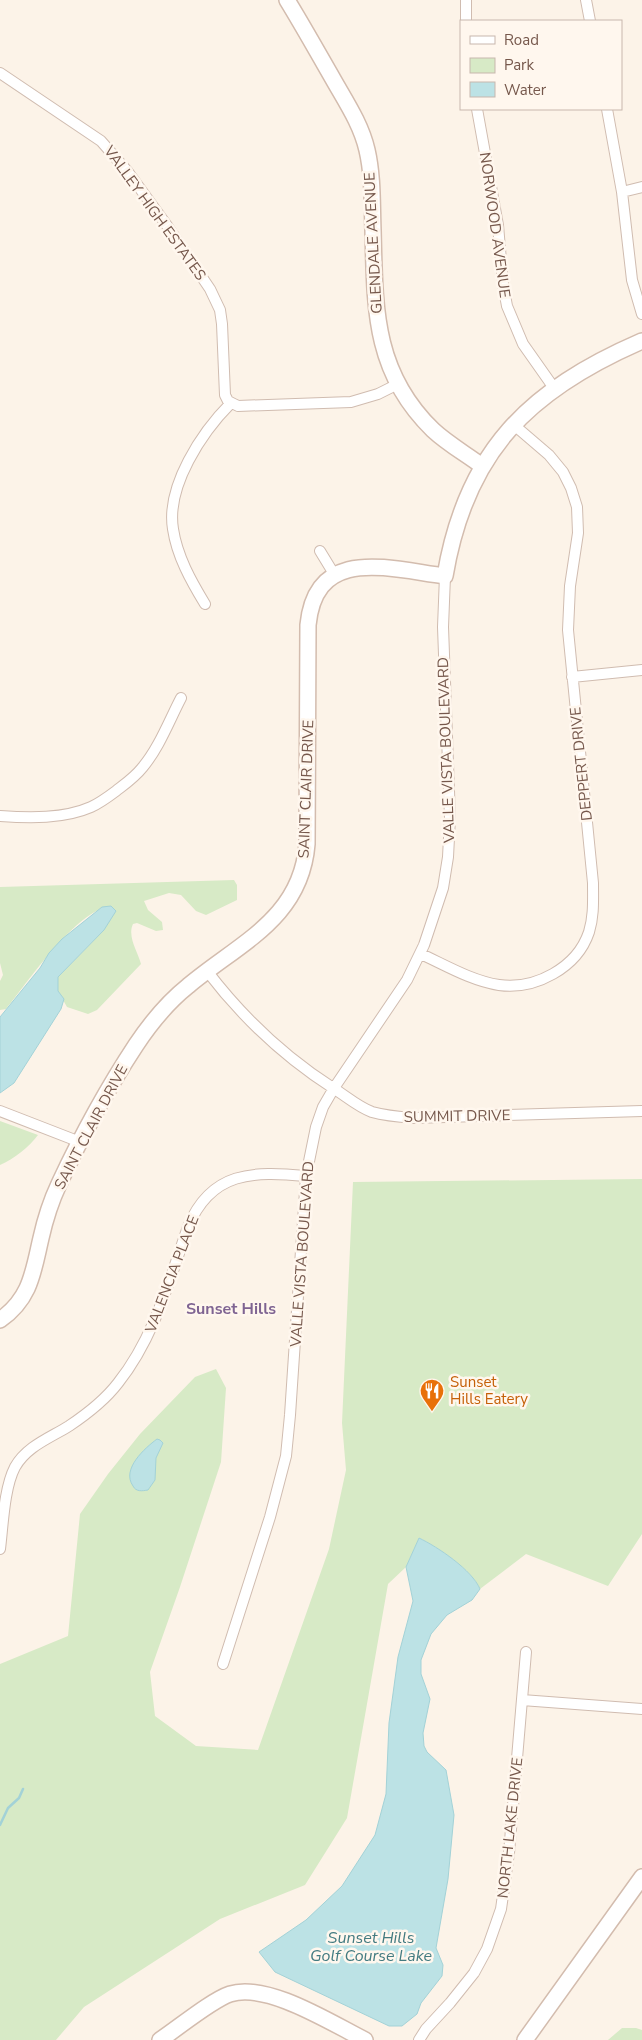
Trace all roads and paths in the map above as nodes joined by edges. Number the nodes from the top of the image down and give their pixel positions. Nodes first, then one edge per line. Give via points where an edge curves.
1 (288, 0) edge
2 (466, 0) edge
3 (586, 0) edge
4 (466, 20) edge
5 (590, 20) edge
6 (0, 73) edge
7 (477, 110) edge
8 (607, 110) edge
9 (642, 188) edge
10 (622, 192) junction
11 (642, 314) edge
12 (642, 341) edge
13 (642, 348) edge
14 (598, 361) junction
15 (398, 384) junction
16 (554, 388) junction
17 (231, 403) junction
18 (514, 425) junction
19 (482, 466) junction
20 (320, 551) dead end
21 (334, 574) junction
22 (445, 576) junction
23 (204, 604) dead end
24 (642, 670) edge
25 (572, 677) junction
26 (181, 698) dead end
27 (0, 816) edge
28 (420, 954) junction
29 (207, 971) junction
30 (334, 1088) junction
31 (0, 1111) edge
32 (642, 1111) edge
33 (80, 1142) junction
34 (306, 1176) junction
35 (0, 1320) edge
36 (0, 1549) edge
37 (526, 1652) dead end
38 (223, 1664) dead end
39 (522, 1700) junction
40 (642, 1709) edge
41 (642, 1877) edge
42 (160, 2040) edge
43 (365, 2040) edge
44 (419, 2040) edge
45 (525, 2040) edge

1 - 15 street, GLENDALE AVENUE via 352,112 367,148 371,175 376,317 386,357
2 - 4 street
3 - 5 street
6 - 17 street, VALLEY HIGH ESTATES via 101,141 168,227 220,310 225,395
7 - 16 street, NORWOOD AVENUE via 498,225 507,306 523,344
8 - 10 street
9 - 10 street
10 - 11 street via 632,280
12 - 14 street, VALLE VISTA BOULEVARD
13 - 14 street, VALLE VISTA BOULEVARD
14 - 16 street, VALLE VISTA BOULEVARD
15 - 17 street via 351,402 243,406
15 - 19 street, GLENDALE AVENUE via 433,430
16 - 18 street, VALLE VISTA BOULEVARD
17 - 23 street via 195,448 173,508 173,531 179,552
18 - 19 street, VALLE VISTA BOULEVARD
18 - 25 street, DEPPERT DRIVE via 549,455 567,479 575,498 578,533 568,609
19 - 22 street, VALLE VISTA BOULEVARD via 453,532
20 - 21 street
21 - 22 street via 366,567
21 - 29 street, SAINT CLAIR DRIVE via 316,594 308,625 308,824 302,872 288,902 274,919
22 - 28 street, VALLE VISTA BOULEVARD via 443,627 450,839 443,888
24 - 25 street
25 - 28 street, DEPPERT DRIVE via 593,883 592,920 585,942 562,968 538,980 514,986 490,983
26 - 27 street via 142,769 101,802 65,814
28 - 30 street, VALLE VISTA BOULEVARD via 401,991
29 - 30 street, SUMMIT DRIVE via 235,1007 262,1034 295,1062
29 - 33 street, SAINT CLAIR DRIVE via 176,996 143,1035
30 - 32 street, SUMMIT DRIVE via 373,1112 399,1117
30 - 34 street, VALLE VISTA BOULEVARD via 316,1127
31 - 33 street
33 - 35 street, SAINT CLAIR DRIVE via 55,1194 32,1280 16,1306
34 - 36 street, VALENCIA PLACE via 247,1175 232,1180 205,1197 188,1227 151,1329 124,1376 86,1414 34,1446 15,1467
34 - 38 street, VALLE VISTA BOULEVARD via 286,1456
37 - 39 street, NORTH LAKE DRIVE
39 - 40 street
39 - 44 street, NORTH LAKE DRIVE via 509,1853 496,1925 484,1956 467,1983
41 - 45 street
42 - 43 street via 224,1997 251,1991 282,1999

